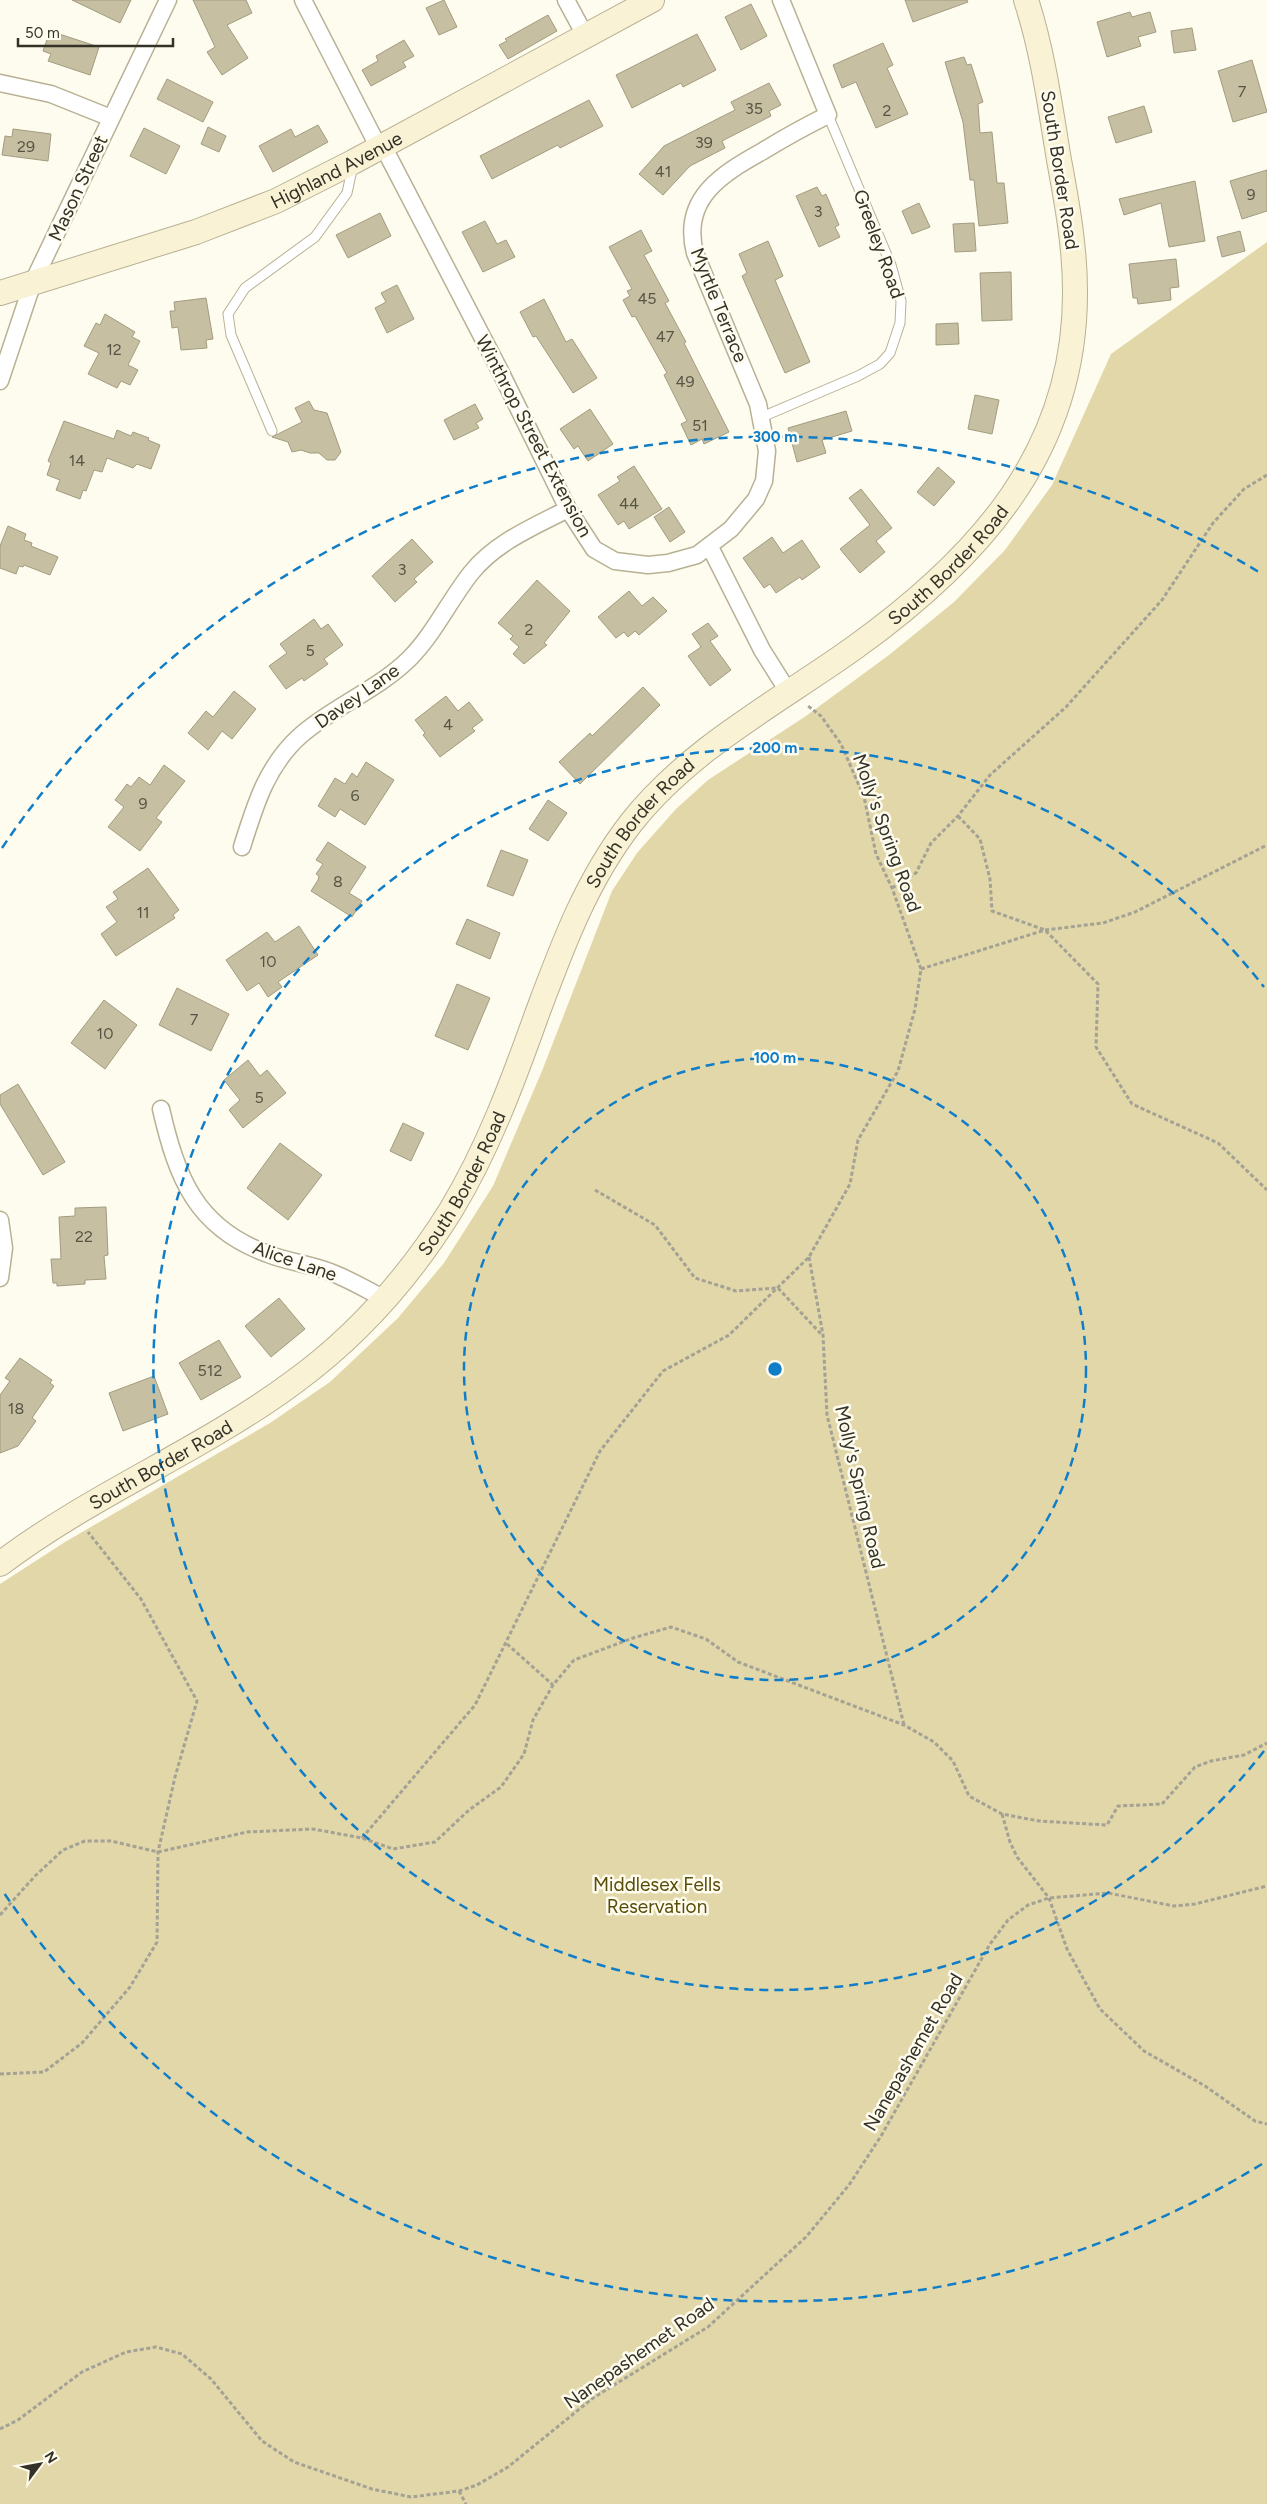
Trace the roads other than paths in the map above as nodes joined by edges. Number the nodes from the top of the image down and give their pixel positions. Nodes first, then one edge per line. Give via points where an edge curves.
1 (168, 0) edge
2 (302, 0) edge
3 (566, 0) edge
4 (652, 0) edge
5 (782, 0) edge
6 (1026, 0) edge
7 (586, 37) junction
8 (0, 83) edge
9 (828, 115) junction
10 (111, 118) junction
11 (381, 147) junction
12 (353, 162) junction
13 (34, 282) junction
14 (0, 292) edge
15 (0, 381) edge
16 (762, 417) junction
17 (272, 431) dead end
18 (568, 509) junction
19 (710, 547) junction
20 (789, 693) junction
21 (242, 847) dead end
22 (161, 1109) dead end
23 (0, 1220) edge
24 (0, 1278) edge
25 (385, 1299) junction
26 (0, 1564) edge

1 - 10 street, Mason Street
2 - 11 street, Winthrop Street Extension
3 - 7 street
4 - 7 main road, Highland Avenue
5 - 9 street
6 - 20 main road, South Border Road via 1046,83 1074,257 1074,322 1059,401 1032,465 977,541 890,620
7 - 11 main road, Highland Avenue
8 - 10 street via 51,94
9 - 16 street, Myrtle Terrace via 727,172 708,189 694,214 695,253 747,373
9 - 16 lane, Greeley Road via 891,265 902,301 900,323 890,353 880,364
10 - 13 street, Mason Street
11 - 12 main road, Highland Avenue
11 - 18 street, Winthrop Street Extension via 500,371
12 - 13 main road, Highland Avenue via 284,198 230,220
12 - 17 lane via 348,193 315,237 245,288 228,314 231,336
13 - 14 main road, Highland Avenue
13 - 15 street, Mason Street
16 - 19 street, Myrtle Terrace via 767,451 764,482 744,514
18 - 19 street, Winthrop Street Extension via 594,549 615,561 668,563 686,560
18 - 21 street, Davey Lane via 509,540 486,557 470,574 410,658 373,689 311,727 293,742 277,761 259,793
19 - 20 street via 762,650
20 - 25 main road, South Border Road via 677,773 651,799 610,851 576,913 509,1091 474,1166 429,1244
22 - 25 street, Alice Lane via 178,1170 195,1201 214,1222 254,1249 331,1272
23 - 24 street via 4,1248
25 - 26 main road, South Border Road via 346,1340 288,1387 74,1514

